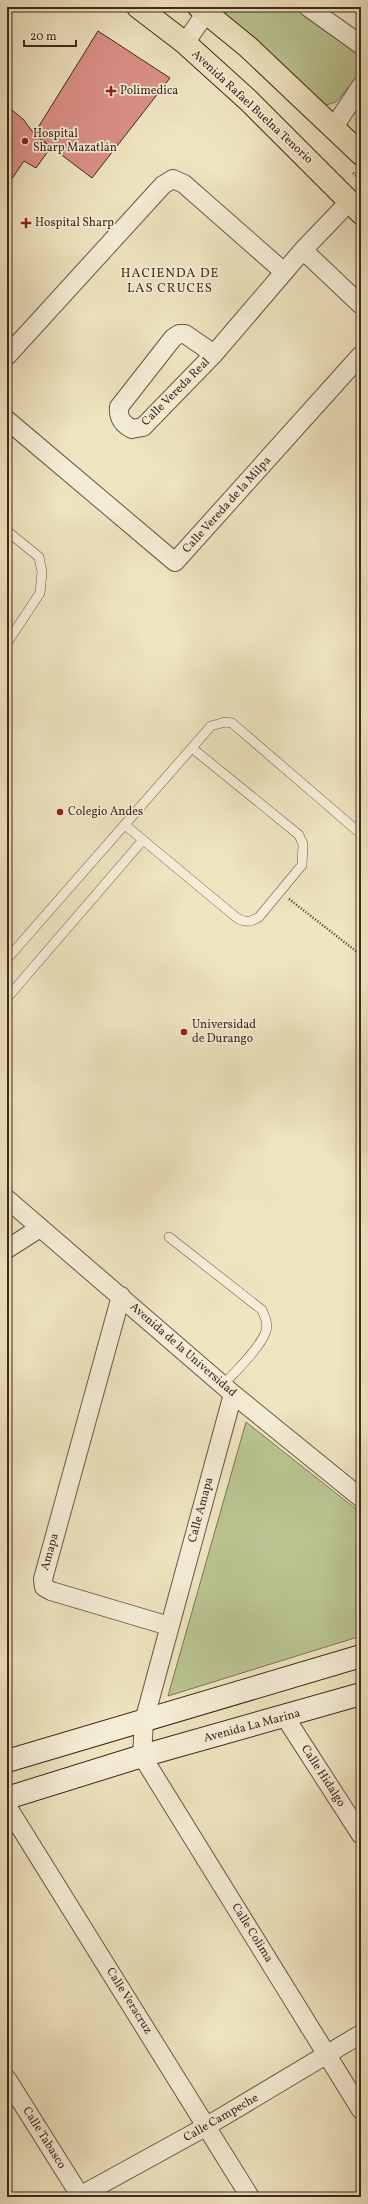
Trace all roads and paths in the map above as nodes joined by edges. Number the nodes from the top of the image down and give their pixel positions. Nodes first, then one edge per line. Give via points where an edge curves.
1 (138, 7) edge
2 (308, 7) edge
3 (205, 9) edge
4 (185, 43) junction
5 (361, 46) edge
6 (361, 86) edge
7 (334, 127) junction
8 (361, 154) edge
9 (356, 207) edge
10 (303, 250) junction
11 (284, 272) junction
12 (361, 305) edge
13 (214, 354) junction
14 (361, 355) edge
15 (7, 356) edge
16 (7, 420) edge
17 (7, 531) edge
18 (7, 643) edge
19 (192, 748) junction
20 (125, 826) junction
21 (361, 834) edge
22 (143, 840) junction
23 (280, 892) junction
24 (361, 955) edge
25 (7, 959) edge
26 (7, 998) edge
27 (7, 1200) edge
28 (40, 1228) junction
29 (169, 1237) dead end
30 (7, 1249) edge
31 (121, 1296) junction
32 (228, 1389) junction
33 (361, 1498) edge
34 (169, 1626) junction
35 (361, 1656) edge
36 (361, 1694) edge
37 (285, 1717) junction
38 (144, 1721) junction
39 (142, 1756) junction
40 (7, 1761) edge
41 (7, 1798) edge
42 (7, 1806) edge
43 (361, 1835) edge
44 (361, 2034) edge
45 (328, 2055) junction
46 (7, 2079) edge
47 (361, 2110) edge
48 (207, 2126) junction
49 (80, 2197) edge
50 (250, 2197) edge

1 - 4 main road, Avenida Rafael Buelna Tenorio
2 - 5 street
3 - 4 street
3 - 7 main road
4 - 9 main road, Avenida Rafael Buelna Tenorio via 248,100
6 - 7 street
7 - 8 main road
9 - 10 street, Calle Vereda Real
10 - 11 street, Calle Vereda Real
10 - 12 street
11 - 13 street, Calle Vereda Real
11 - 15 street via 184,184 173,179 163,185
13 - 13 street, Calle Vereda Real via 184,334 179,334 119,407 119,417 132,429 143,427
14 - 16 street, Calle Vereda de la Milpa via 175,562
17 - 18 lane via 39,557 42,572 40,593
19 - 20 lane
19 - 21 lane via 211,726 232,723
19 - 23 lane via 299,835 303,844 302,865
20 - 22 lane
20 - 25 lane
22 - 23 lane via 244,922 251,922 259,917
22 - 26 lane
23 - 24 path
27 - 28 street, Avenida de la Universidad
28 - 30 street
28 - 31 street, Avenida de la Universidad
29 - 32 lane via 262,1310 266,1319 266,1331
31 - 32 street, Avenida de la Universidad
31 - 34 street, Amapa via 43,1579 44,1587
32 - 33 street, Avenida de la Universidad
32 - 34 street, Calle Amapa
34 - 38 street
35 - 38 main road
36 - 37 main road, Avenida La Marina
37 - 39 main road, Avenida La Marina
37 - 43 street, Calle Hidalgo
38 - 39 street
38 - 40 main road
39 - 41 main road, Avenida La Marina
39 - 45 street, Calle Colima
42 - 48 street, Calle Veracruz
44 - 45 street, Calle Campeche
45 - 47 street, Calle Colima
45 - 48 street, Calle Campeche
46 - 49 street, Calle Tabasco
48 - 49 street, Calle Campeche
48 - 50 street, Calle Veracruz

